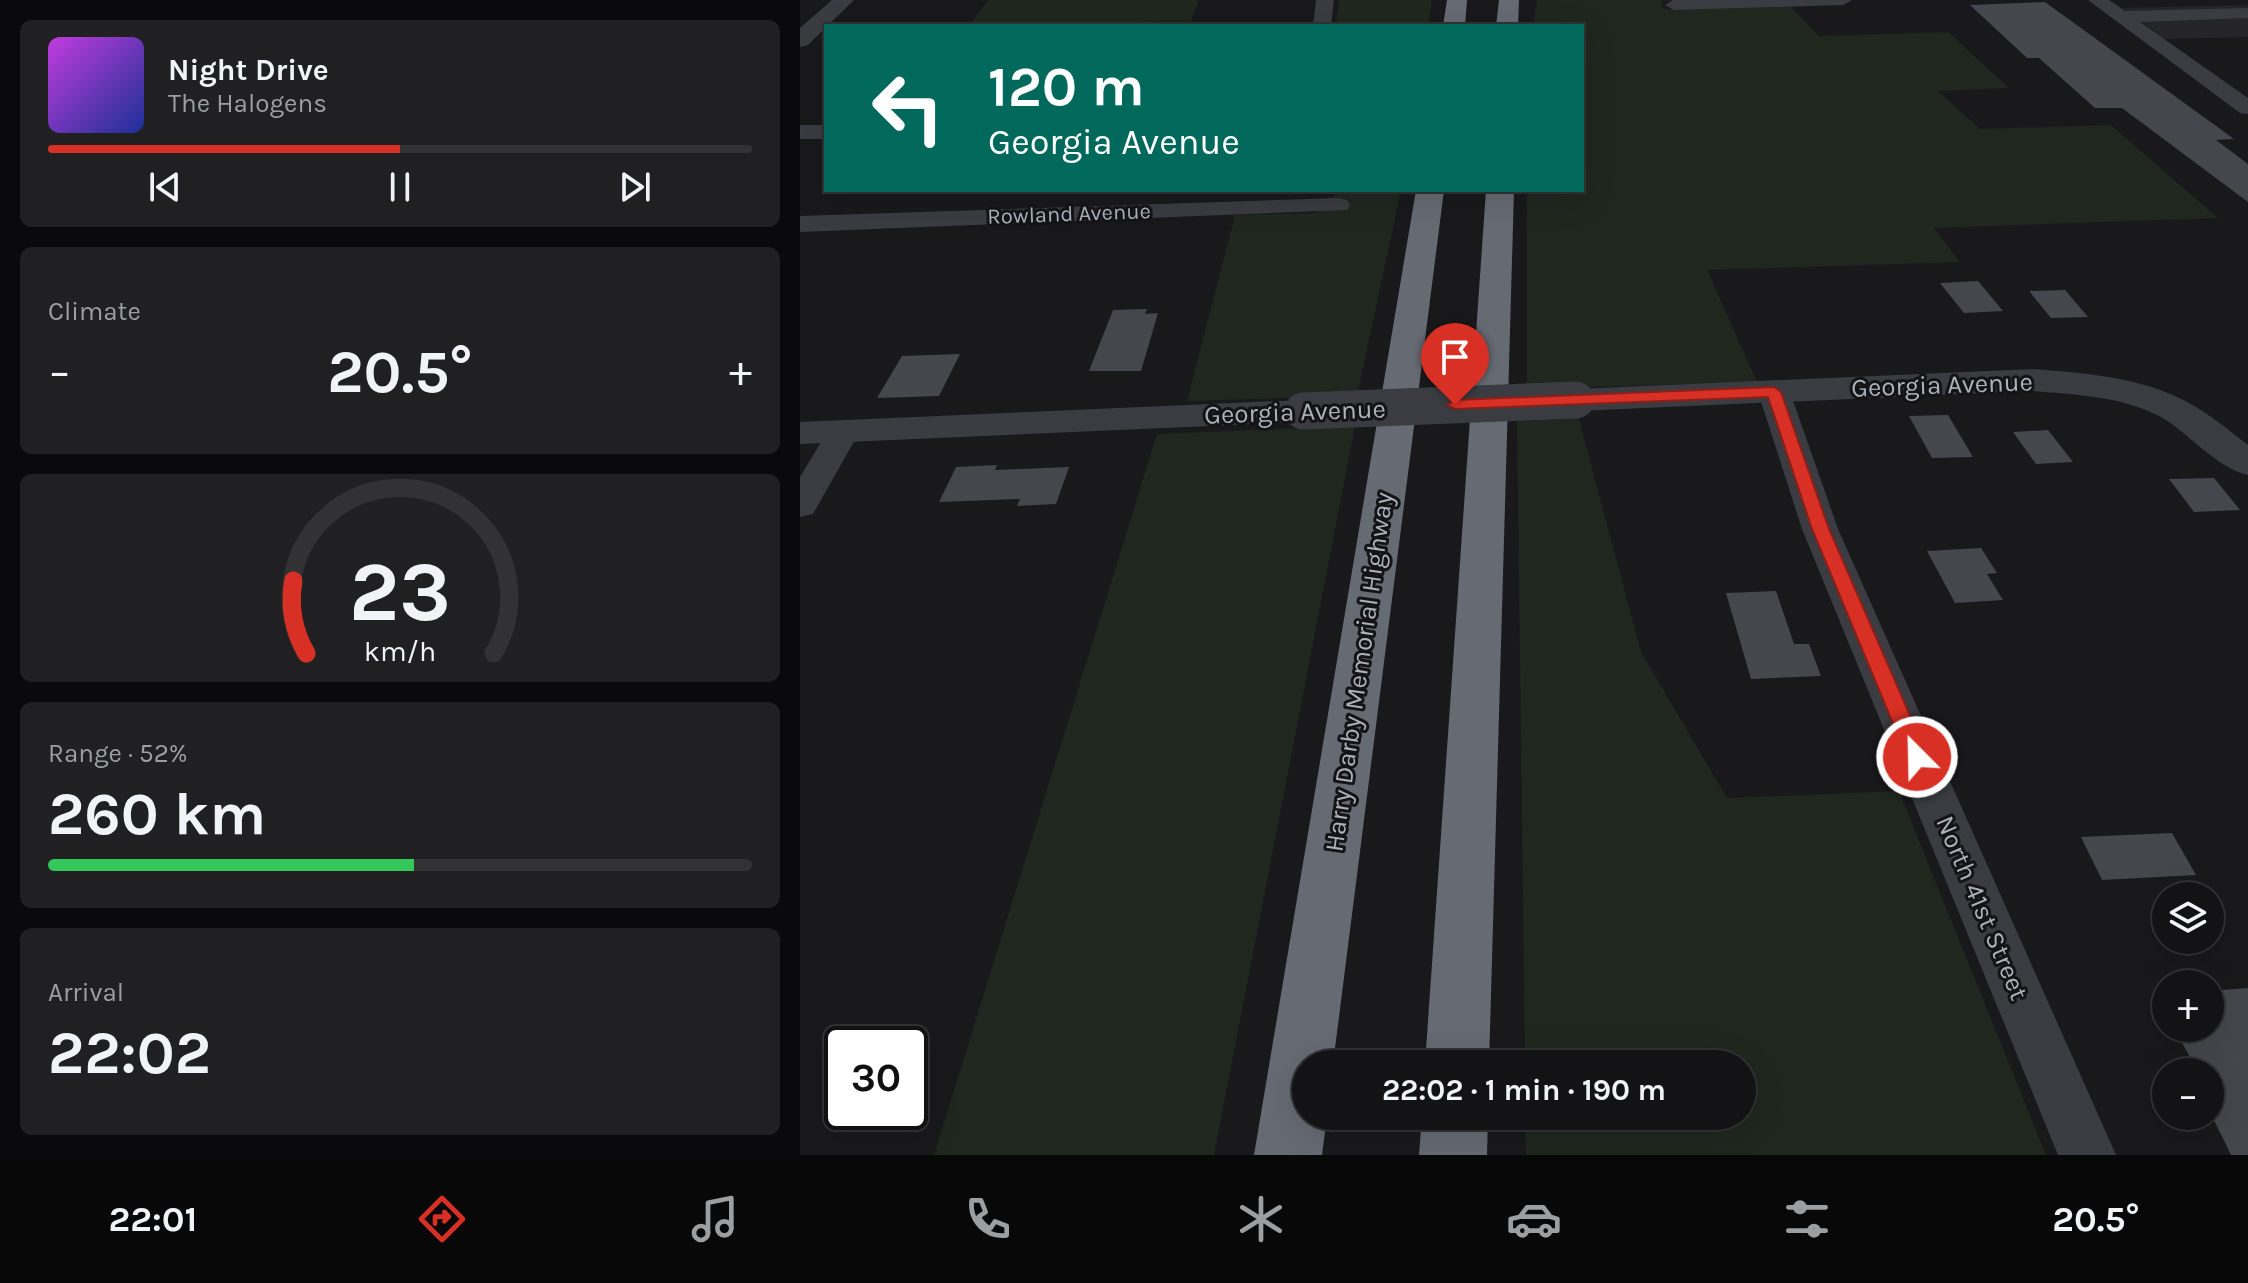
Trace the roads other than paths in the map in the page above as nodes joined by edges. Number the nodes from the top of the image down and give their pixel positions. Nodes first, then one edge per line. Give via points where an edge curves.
1 (844, 0) edge
2 (1325, 0) edge
3 (1457, 0) edge
4 (1843, 0) edge
5 (2097, 0) edge
6 (1674, 5) dead end
7 (2248, 13) edge
8 (2121, 17) junction
9 (1322, 24) edge
10 (1454, 24) edge
11 (800, 40) edge
12 (2248, 108) edge
13 (800, 132) edge
14 (824, 132) edge
15 (1430, 192) edge
16 (1500, 192) edge
17 (1338, 205) dead end
18 (800, 224) edge
19 (1774, 392) junction
20 (844, 431) junction
21 (800, 433) edge
22 (2248, 463) edge
23 (800, 506) edge
24 (1458, 1050) edge
25 (1454, 1130) edge
26 (1288, 1155) edge
27 (1453, 1155) edge
28 (2087, 1155) edge

1 - 11 street
2 - 9 street
3 - 10 highway
4 - 6 street
5 - 8 street
7 - 8 street
8 - 12 street
13 - 14 street
15 - 26 highway, Harry Darby Memorial Highway
16 - 24 highway
17 - 18 street, Rowland Avenue
19 - 20 street, Georgia Avenue, bridge
19 - 22 street, Georgia Avenue via 2034,380 2124,390 2164,404
19 - 28 street, North 41st Street via 1820,529
20 - 21 street, Georgia Avenue
20 - 23 street
25 - 27 highway

